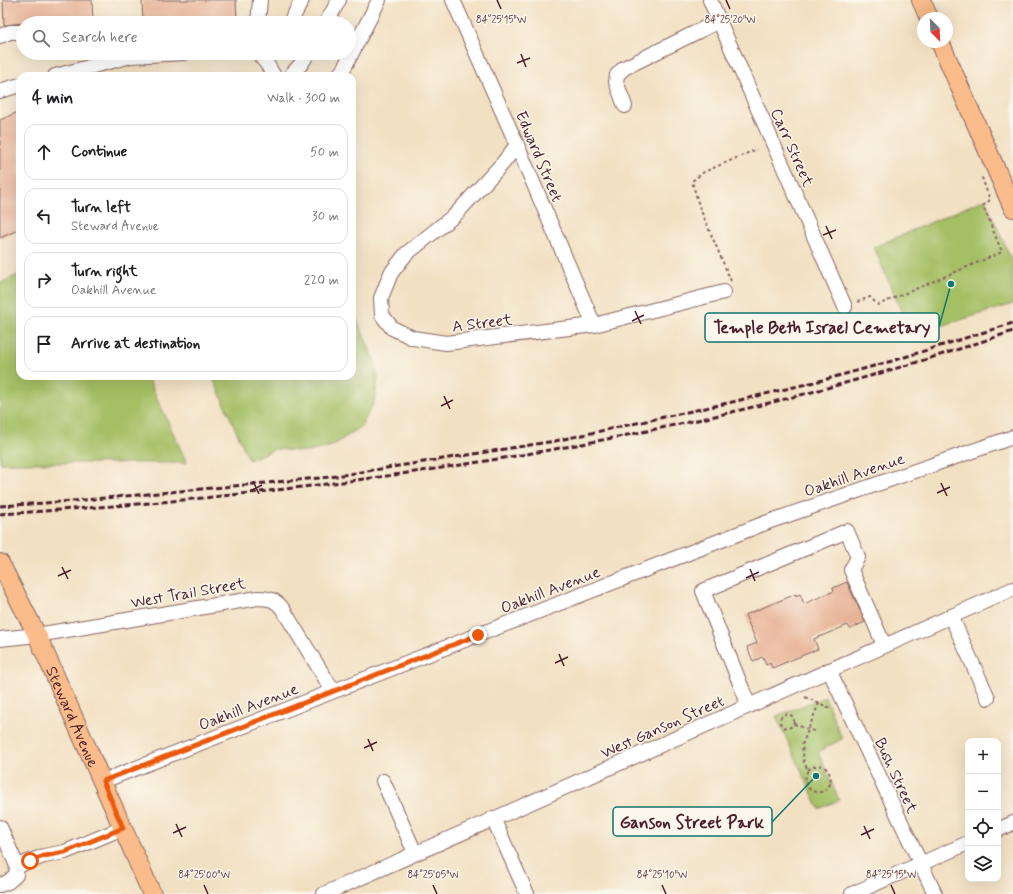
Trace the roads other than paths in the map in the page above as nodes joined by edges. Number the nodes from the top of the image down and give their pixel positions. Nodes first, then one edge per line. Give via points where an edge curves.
1 (260, 0) edge
2 (302, 0) edge
3 (339, 0) edge
4 (379, 0) edge
5 (453, 0) edge
6 (710, 0) edge
7 (922, 0) edge
8 (927, 12) edge
9 (259, 16) edge
10 (294, 16) edge
11 (330, 16) edge
12 (719, 21) junction
13 (16, 32) edge
14 (0, 36) edge
15 (356, 45) edge
16 (943, 48) edge
17 (116, 60) edge
18 (267, 60) edge
19 (304, 60) edge
20 (348, 60) edge
21 (70, 72) edge
22 (272, 72) edge
23 (294, 72) edge
24 (341, 72) edge
25 (16, 86) edge
26 (0, 91) edge
27 (625, 106) dead end
28 (517, 145) junction
29 (1013, 208) edge
30 (724, 292) road end
31 (844, 308) road end
32 (594, 326) junction
33 (1013, 437) edge
34 (0, 563) edge
35 (1013, 589) edge
36 (952, 616) junction
37 (37, 635) junction
38 (0, 639) edge
39 (884, 645) junction
40 (829, 670) junction
41 (333, 691) junction
42 (988, 698) dead end
43 (749, 706) junction
44 (103, 781) junction
45 (383, 781) dead end
46 (493, 818) junction
47 (1013, 823) edge
48 (0, 827) edge
49 (123, 828) junction
50 (1001, 829) edge
51 (965, 844) edge
52 (416, 853) junction
53 (920, 863) junction
54 (17, 866) junction
55 (0, 885) edge
56 (152, 894) edge
57 (324, 894) edge
58 (528, 894) edge
59 (852, 894) edge
60 (935, 894) edge

1 - 9 street
2 - 10 street
3 - 11 street
4 - 15 street
5 - 28 street, Edward Street
6 - 12 street, Carr Street
7 - 8 main road
12 - 27 street via 624,68 617,75 616,82
12 - 31 street, Carr Street
13 - 14 street
16 - 29 main road
17 - 21 street
18 - 22 street
19 - 23 street
20 - 24 street
25 - 26 street
28 - 32 street, Edward Street
28 - 32 street, A Street via 455,215 402,258 391,273 381,298 382,315 392,328 401,333 413,338 446,343
30 - 32 street, A Street
33 - 41 street, Oakhill Avenue via 768,522
34 - 37 main road, Steward Avenue
35 - 36 street, West Ganson Street
36 - 39 street, West Ganson Street
36 - 42 street
37 - 38 street, West Trail Street
37 - 41 street, West Trail Street via 269,598 278,603 284,611
37 - 44 main road, Steward Avenue
39 - 40 street, West Ganson Street
39 - 43 street via 851,570 858,557 847,531 703,591
40 - 43 street, West Ganson Street
40 - 53 street, Bush Street
41 - 44 street, Oakhill Avenue
43 - 46 street, West Ganson Street
44 - 49 main road, Steward Avenue
45 - 52 street
46 - 52 street, West Ganson Street
46 - 58 street
47 - 50 street
48 - 54 street
49 - 54 street via 65,852 44,856
49 - 56 main road, Steward Avenue
51 - 53 street
52 - 57 street, West Ganson Street
53 - 59 street
53 - 60 street, Bush Street
54 - 55 street via 16,875

